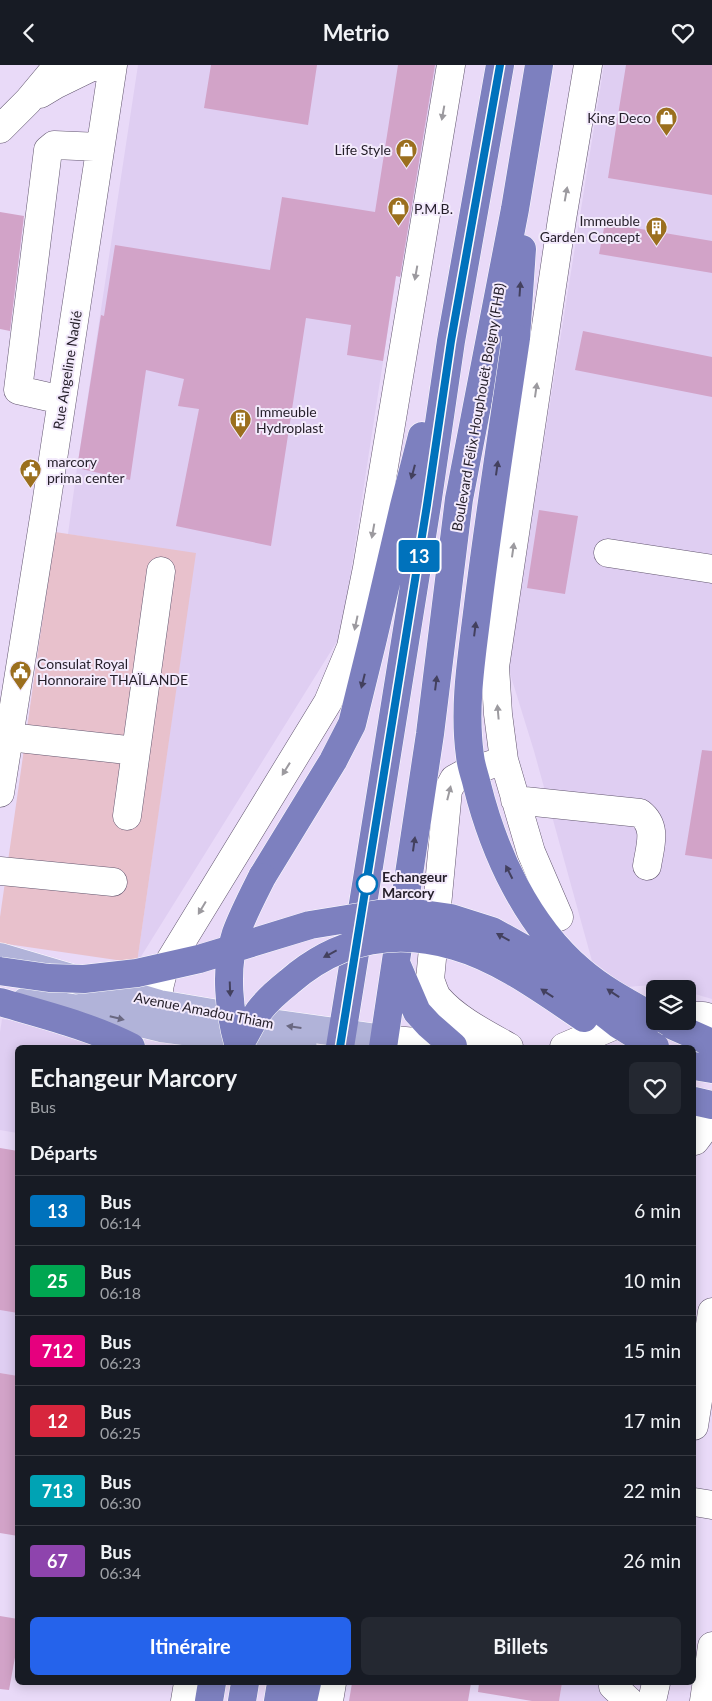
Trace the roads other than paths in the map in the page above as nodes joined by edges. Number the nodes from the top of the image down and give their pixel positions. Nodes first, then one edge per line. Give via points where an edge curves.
1 (58, 65) edge
2 (96, 65) edge
3 (113, 65) edge
4 (452, 65) edge
5 (500, 65) edge
6 (539, 65) edge
7 (588, 65) edge
8 (534, 93) junction
9 (28, 101) junction
10 (0, 129) edge
11 (100, 147) junction
12 (451, 341) junction
13 (9, 388) edge
14 (62, 399) junction
15 (608, 553) dead end
16 (712, 569) edge
17 (161, 571) dead end
18 (9, 737) junction
19 (136, 751) junction
20 (504, 760) junction
21 (0, 793) edge
22 (515, 800) junction
23 (127, 816) dead end
24 (647, 867) dead end
25 (0, 871) edge
26 (113, 883) dead end
27 (559, 917) dead end
28 (0, 957) edge
29 (396, 963) junction
30 (0, 971) edge
31 (430, 980) junction
32 (0, 1000) edge
33 (413, 1002) junction
34 (646, 1012) edge
35 (160, 1016) junction
36 (646, 1017) edge
37 (682, 1030) edge
38 (341, 1040) edge
39 (122, 1043) edge
40 (383, 1043) edge
41 (712, 1043) edge
42 (238, 1045) edge
43 (239, 1045) edge
44 (294, 1045) edge
45 (422, 1045) edge
46 (457, 1045) edge
47 (505, 1045) edge
48 (569, 1045) edge
49 (628, 1045) edge
50 (652, 1045) edge
51 (696, 1066) edge
52 (712, 1069) edge
53 (696, 1101) edge
54 (712, 1105) edge
55 (712, 1117) edge
56 (699, 1136) edge
57 (712, 1312) edge
58 (696, 1413) edge
59 (696, 1502) edge
60 (712, 1505) edge
61 (712, 1646) edge
62 (188, 1685) edge
63 (212, 1685) edge
64 (245, 1685) edge
65 (281, 1685) edge
66 (307, 1685) edge
67 (332, 1685) edge
68 (656, 1685) edge
69 (185, 1701) edge
70 (209, 1701) edge
71 (242, 1701) edge
72 (278, 1701) edge
73 (303, 1701) edge
74 (329, 1701) edge
75 (652, 1701) edge
76 (704, 1701) edge

1 - 9 street
2 - 9 street
3 - 11 street, Rue Angeline Nadié
4 -> 35 street via 351,647 328,702 163,973 159,988
5 - 12 highway
6 - 8 highway, Boulevard Félix Houphouët Boigny (FHB)
20 -> 7 street via 495,667
29 -> 8 highway, Boulevard Félix Houphouët Boigny (FHB) via 430,734 459,499
34 -> 8 highway, bridge via 581,971 551,941 526,905 499,854 483,811 470,757 469,679 516,338
9 - 10 street
11 - 13 street via 54,145 48,150
11 - 14 street, Rue Angeline Nadié
12 - 38 highway
12 -> 42 highway, bridge via 404,506 352,724 262,877 236,935 229,970 230,1003
13 - 14 street
14 - 18 street, Rue Angeline Nadié
15 - 16 street
17 - 19 street
18 - 19 street
18 - 21 street, Rue Angeline Nadié
19 - 23 street
20 - 22 street
31 -> 20 street via 448,790 454,779 465,773
22 - 24 street via 640,813 648,819 652,831
22 - 27 street via 531,853
25 - 26 street
28 - 35 main road, Avenue Amadou Thiam
29 - 33 highway
29 - 40 highway, Boulevard Félix Houphouët Boigny (FHB)
50 -> 30 highway, bridge via 610,1017 536,956 492,931 451,918 409,912 310,925 208,957 137,973 84,979
31 - 33 street
31 - 47 street via 437,997 449,1008
32 -> 35 main road, Avenue Amadou Thiam
32 - 39 highway via 80,1025
33 - 40 street
33 - 46 highway via 428,1025
38 -> 35 main road, Avenue Amadou Thiam via 271,1023
35 - 44 main road, Avenue Amadou Thiam
36 - 48 street via 625,1021
37 - 41 highway
38 - 40 main road, Avenue Amadou Thiam
40 - 45 street
49 -> 43 highway, bridge via 490,961 456,946 392,938 350,946 304,969 260,1010
51 - 52 highway
53 - 54 highway
55 - 56 highway
57 - 58 street
59 - 60 street
61 - 76 street
62 - 69 street
63 - 70 highway
64 - 71 highway
65 - 72 highway
66 - 73 highway
67 - 74 street
68 - 75 street

